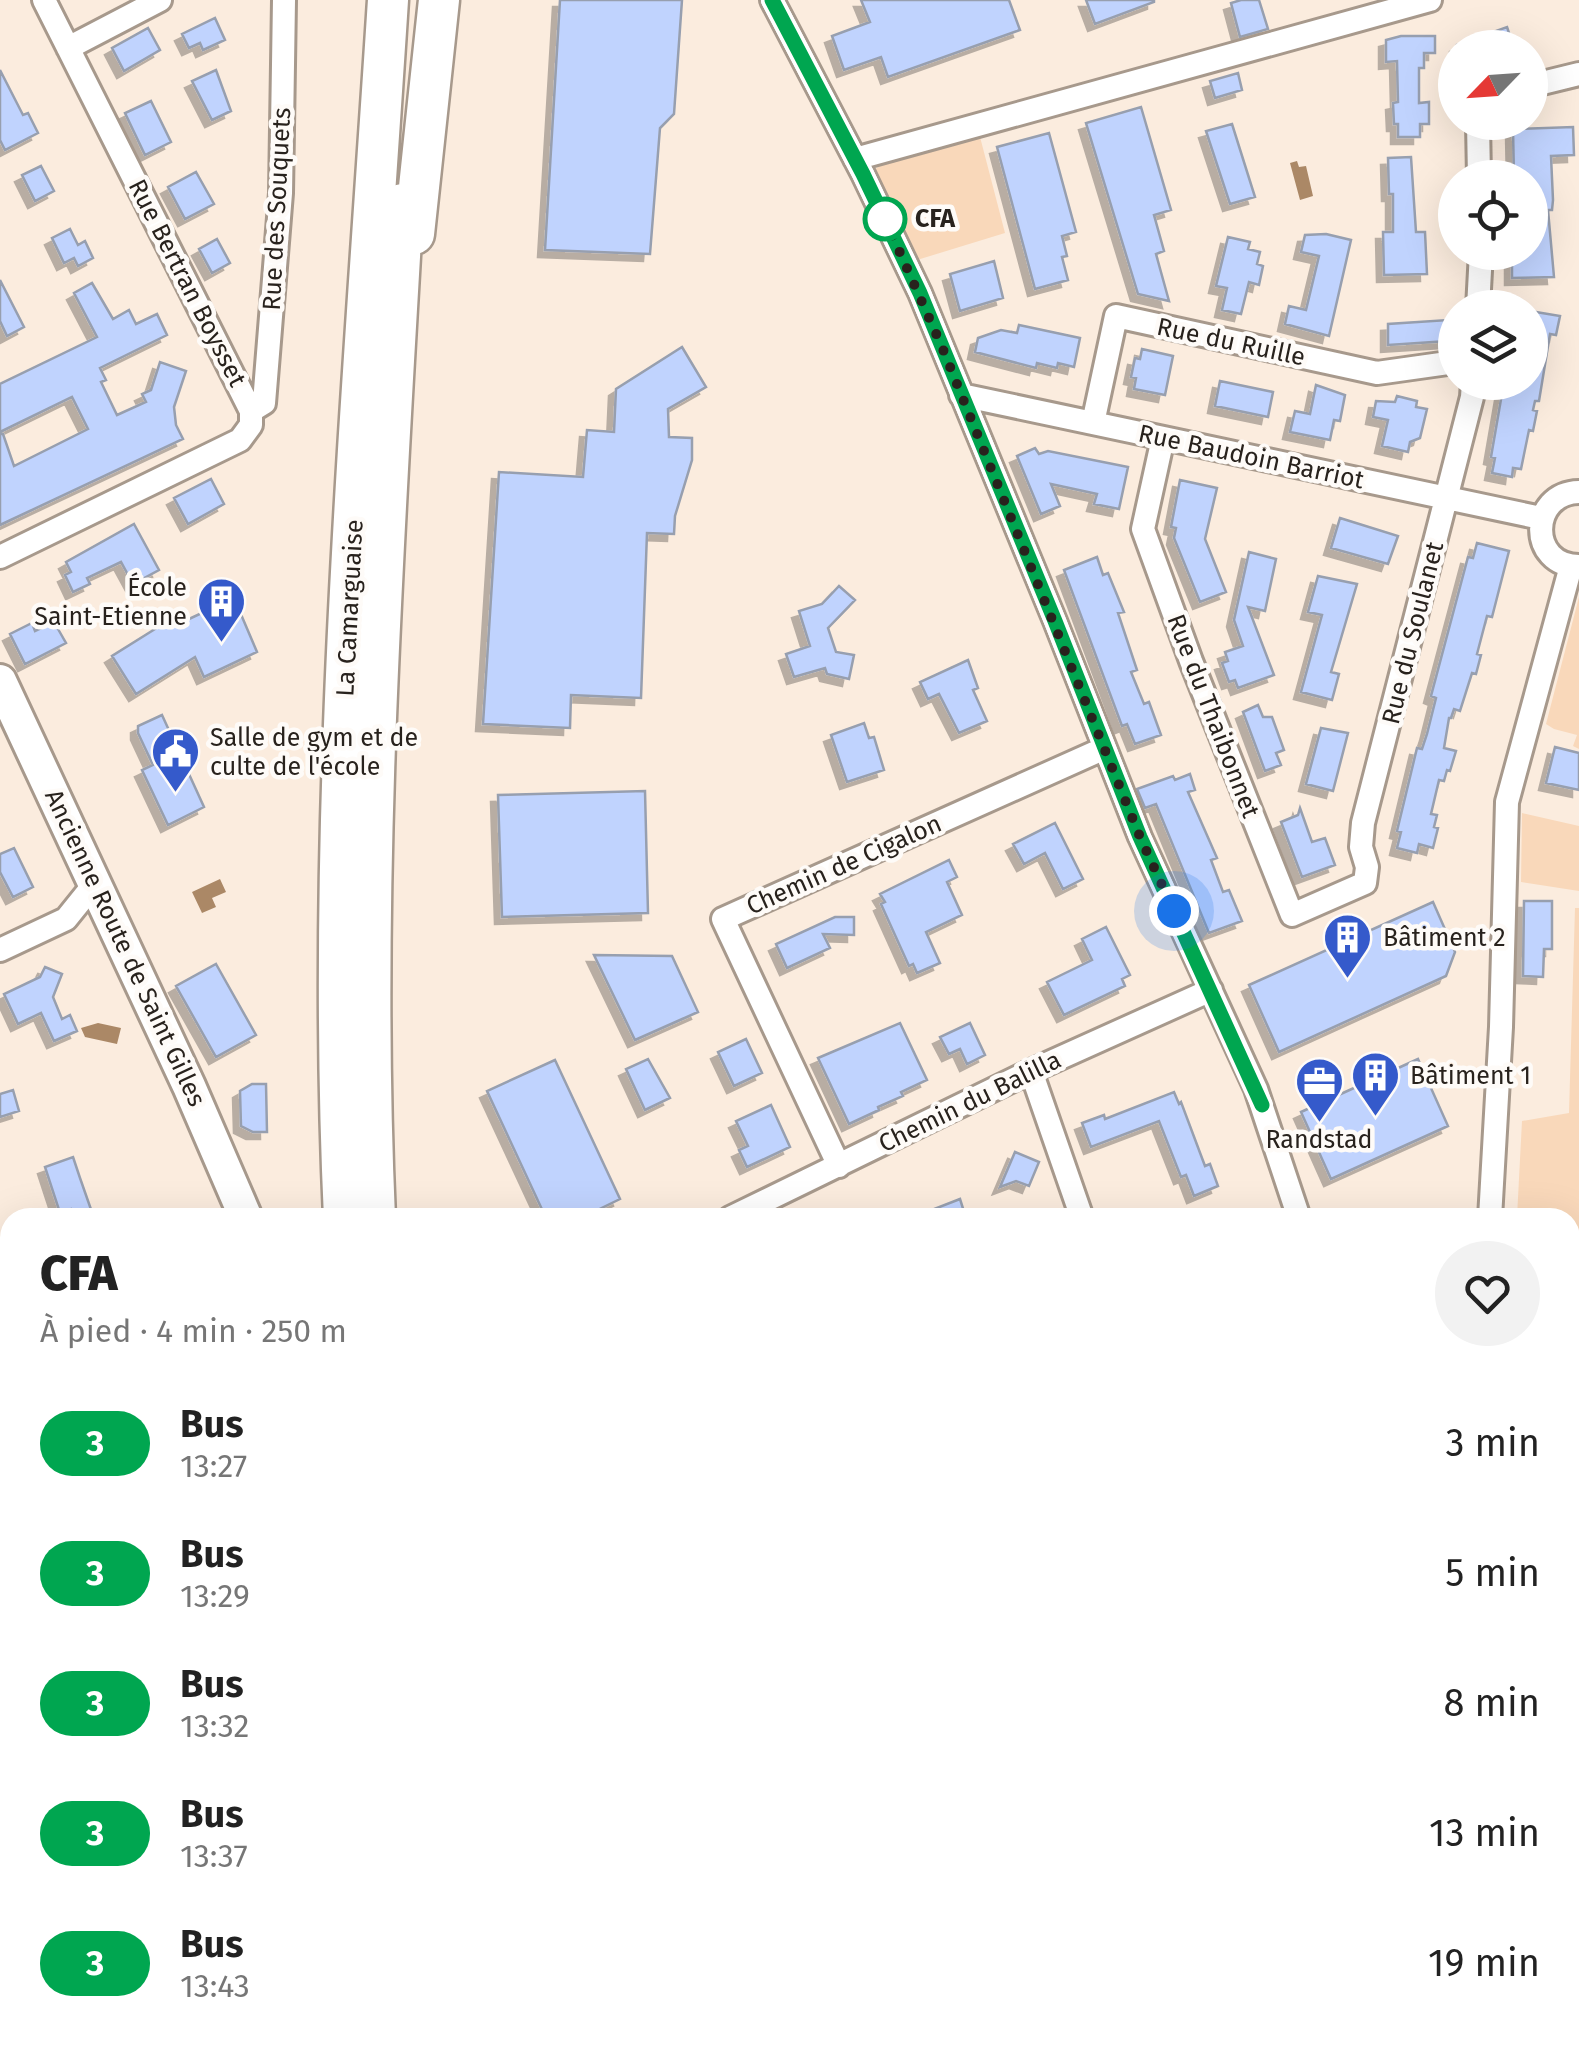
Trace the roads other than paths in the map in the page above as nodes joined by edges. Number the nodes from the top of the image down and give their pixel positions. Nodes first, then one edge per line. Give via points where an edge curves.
1 (44, 0) edge
2 (160, 0) edge
3 (284, 0) edge
4 (362, 0) edge
5 (388, 0) edge
6 (415, 0) edge
7 (439, 0) edge
8 (772, 0) edge
9 (1430, 0) edge
10 (68, 48) junction
11 (1579, 74) edge
12 (1548, 82) edge
13 (855, 159) junction
14 (1438, 364) edge
15 (393, 376) junction
16 (961, 395) junction
17 (1471, 400) edge
18 (252, 411) junction
19 (1093, 423) junction
20 (1162, 438) junction
21 (1579, 492) edge
22 (1447, 498) junction
23 (356, 500) junction
24 (1541, 518) junction
25 (0, 557) edge
26 (1575, 566) edge
27 (0, 681) edge
28 (1105, 748) junction
29 (96, 883) junction
30 (1365, 883) joint
31 (0, 950) edge
32 (1211, 990) junction
33 (1031, 1071) junction
34 (839, 1166) junction
35 (242, 1208) edge
36 (344, 1208) edge
37 (375, 1208) edge
38 (751, 1208) edge
39 (1079, 1208) edge
40 (1296, 1208) edge
41 (1491, 1208) edge

1 - 10 street
2 - 10 street
3 - 18 street, Rue des Souquets via 281,193 264,403
4 - 23 highway
5 - 23 highway, La Camarguaise
6 - 15 highway, La Camarguaise
7 - 15 highway
8 - 13 street
9 - 13 street
10 - 18 street, Rue Bertran Boysset
11 - 12 street
13 - 16 street
14 - 19 street, Rue du Ruille via 1377,373 1116,316
15 - 37 highway, La Camarguaise via 370,881
16 - 19 street, Rue Baudoin Barriot
16 - 28 street
17 - 22 street, Rue du Soulanet
18 - 25 street, Rue Bertran Boysset via 240,440
19 - 20 street, Rue Baudoin Barriot
20 - 22 street, Rue Baudoin Barriot
20 - 30 street, Rue du Thaibonnet via 1144,530 1292,915
21 - 24 street via 1553,500
22 - 24 street, Rue Baudoin Barriot
22 - 30 street, Rue du Soulanet via 1363,824
23 - 36 highway, La Camarguaise via 340,871
24 - 26 street via 1542,543 1559,562
26 - 41 street via 1507,802
27 - 29 street, Ancienne Route de Saint Gilles
28 - 32 street
28 - 34 street, Chemin de Cigalon via 723,918
29 - 31 street via 66,919
29 - 35 street, Ancienne Route de Saint Gilles
32 - 33 street, Chemin du Balilla
32 - 40 street via 1262,1105
33 - 34 street, Chemin du Balilla
33 - 39 street
34 - 38 street, Chemin du Balilla

